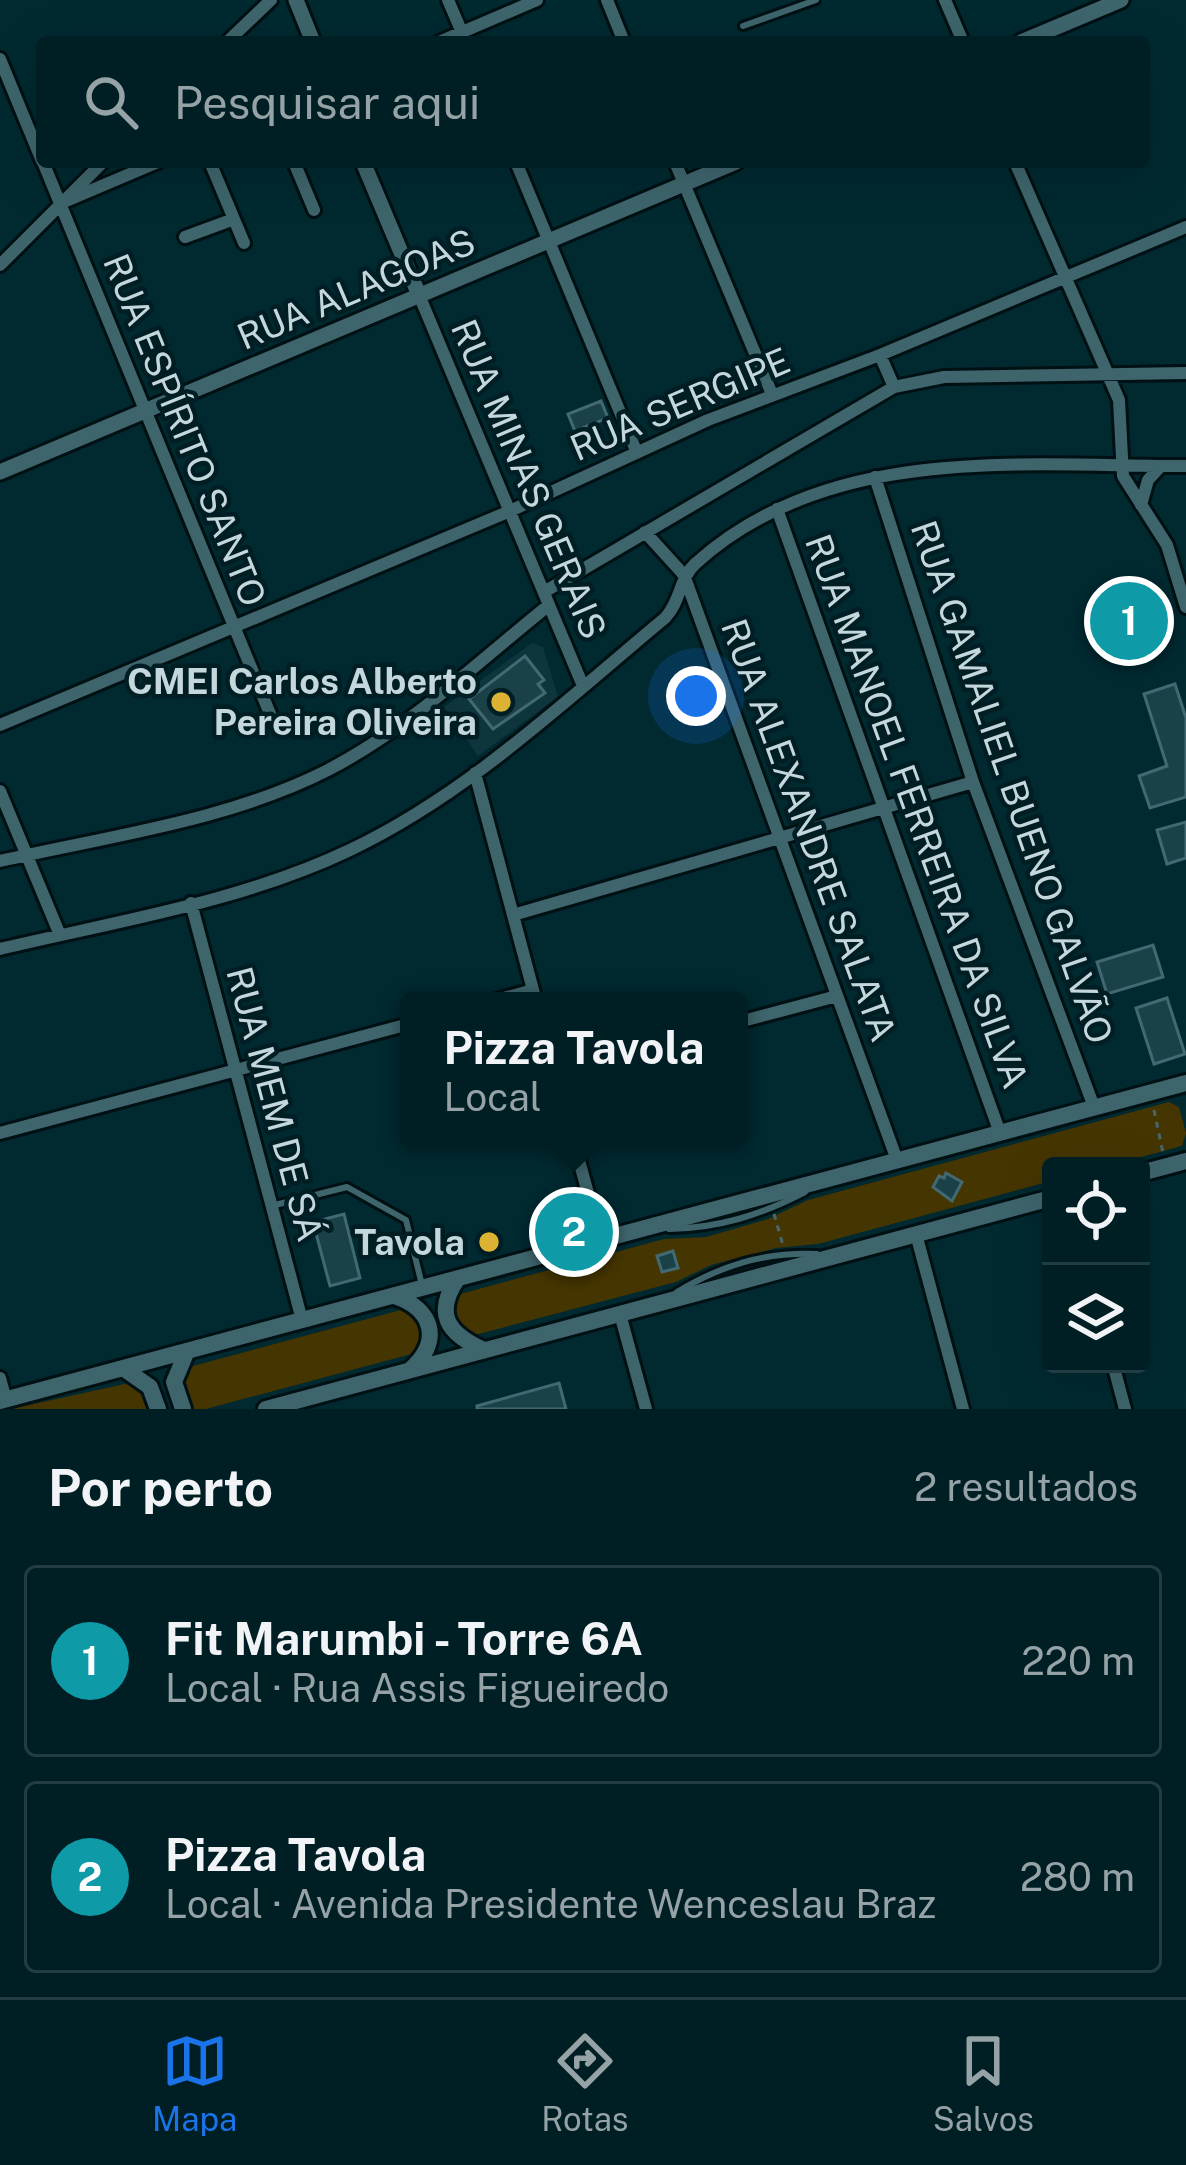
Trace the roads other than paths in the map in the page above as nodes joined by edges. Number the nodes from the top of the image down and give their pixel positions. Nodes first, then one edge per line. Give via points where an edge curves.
1 (271, 0) edge
2 (296, 0) edge
3 (448, 0) edge
4 (537, 0) edge
5 (607, 0) edge
6 (816, 0) edge
7 (945, 0) edge
8 (1121, 0) edge
9 (743, 26) dead end
10 (233, 36) edge
11 (311, 36) edge
12 (464, 36) edge
13 (466, 36) edge
14 (622, 36) edge
15 (960, 36) edge
16 (1035, 36) edge
17 (0, 59) edge
18 (36, 146) edge
19 (45, 168) edge
20 (97, 168) edge
21 (144, 168) edge
22 (213, 168) edge
23 (296, 168) edge
24 (366, 168) edge
25 (519, 168) edge
26 (677, 168) edge
27 (722, 168) edge
28 (1019, 168) edge
29 (684, 184) junction
30 (60, 204) junction
31 (314, 210) dead end
32 (234, 219) junction
33 (1186, 227) edge
34 (185, 237) dead end
35 (549, 241) junction
36 (244, 243) dead end
37 (0, 265) edge
38 (1066, 278) junction
39 (419, 296) junction
40 (880, 356) junction
41 (1108, 373) junction
42 (1186, 373) edge
43 (894, 387) junction
44 (772, 394) junction
45 (145, 411) junction
46 (637, 453) junction
47 (1120, 466) junction
48 (1161, 466) junction
49 (1186, 466) edge
50 (0, 472) edge
51 (875, 477) junction
52 (1141, 506) junction
53 (777, 509) junction
54 (510, 511) junction
55 (645, 532) junction
56 (684, 575) junction
57 (547, 598) junction
58 (1186, 607) edge
59 (234, 626) junction
60 (583, 686) junction
61 (273, 721) dead end
62 (0, 725) edge
63 (475, 773) junction
64 (973, 782) junction
65 (0, 791) edge
66 (884, 809) junction
67 (781, 840) junction
68 (26, 855) junction
69 (0, 861) edge
70 (190, 903) junction
71 (513, 916) junction
72 (60, 934) junction
73 (0, 949) edge
74 (534, 992) edge
75 (837, 996) junction
76 (748, 1020) edge
77 (400, 1026) edge
78 (235, 1070) junction
79 (1186, 1082) edge
80 (1156, 1090) junction
81 (1186, 1103) edge
82 (1094, 1107) junction
83 (1000, 1132) junction
84 (0, 1133) edge
85 (575, 1148) edge
86 (897, 1160) junction
87 (1186, 1161) edge
88 (1150, 1171) edge
89 (835, 1177) junction
90 (1042, 1200) edge
91 (271, 1205) junction
92 (640, 1229) junction
93 (916, 1234) junction
94 (601, 1240) junction
95 (836, 1256) junction
96 (458, 1278) junction
97 (422, 1288) junction
98 (394, 1295) junction
99 (658, 1304) junction
100 (620, 1314) junction
101 (302, 1320) junction
102 (485, 1350) junction
103 (187, 1351) junction
104 (123, 1368) junction
105 (409, 1370) junction
106 (1115, 1373) edge
107 (0, 1378) edge
108 (2, 1401) edge
109 (323, 1402) edge
110 (158, 1409) edge
111 (184, 1409) edge
112 (266, 1409) edge
113 (646, 1409) edge
114 (963, 1409) edge
115 (1125, 1409) edge

1 - 10 street
2 - 11 street
3 - 12 street
4 - 13 street
5 - 14 street
6 - 9 lane
7 - 15 street
8 - 16 street
17 - 18 street, RUA ESPÍRITO SANTO
19 - 30 street, RUA ESPÍRITO SANTO
20 - 30 street
21 - 30 street
22 - 32 street
23 - 31 street
24 - 39 street, RUA MINAS GERAIS
25 - 35 street
26 - 29 street
27 - 29 street, RUA ALAGOAS
28 - 38 street
29 - 35 street, RUA ALAGOAS
29 - 44 street
30 - 37 street
30 - 45 street, RUA ESPÍRITO SANTO
32 - 34 street
32 - 36 street
33 - 38 street, RUA SERGIPE
35 - 39 street, RUA ALAGOAS
35 - 46 street
38 - 40 street, RUA SERGIPE
38 - 41 street
39 - 45 street, RUA ALAGOAS
39 - 54 street, RUA MINAS GERAIS
40 - 43 street
40 - 44 street, RUA SERGIPE
41 - 42 street
41 - 43 street via 944,377
41 - 47 street via 1121,406
43 - 55 street
44 - 46 street, RUA SERGIPE
45 - 50 street, RUA ALAGOAS
45 - 59 street, RUA ESPÍRITO SANTO
46 - 54 street, RUA SERGIPE
47 - 48 street
47 - 51 street
47 - 52 street
48 - 49 street
48 - 52 street
51 - 53 street
51 - 64 street, RUA GAMALIEL BUENO GALVÃO
52 - 58 street via 1167,545
53 - 56 street
53 - 66 street, RUA MANOEL FERREIRA DA SILVA
54 - 57 street, RUA MINAS GERAIS
54 - 59 street, RUA SERGIPE
55 - 56 street, RUA ALEXANDRE SALATA
55 - 57 street
56 - 60 street via 673,610
56 - 67 street, RUA ALEXANDRE SALATA
57 - 60 street, RUA MINAS GERAIS
57 - 68 street via 416,712 326,771 217,811
59 - 61 street, RUA ESPÍRITO SANTO
59 - 62 street, RUA SERGIPE
60 - 63 street
63 - 70 street via 322,863
63 - 71 street
64 - 66 street
64 - 82 street, RUA GAMALIEL BUENO GALVÃO
65 - 68 street
66 - 67 street
66 - 83 street, RUA MANOEL FERREIRA DA SILVA
67 - 71 street
67 - 75 street, RUA ALEXANDRE SALATA
68 - 69 street
68 - 72 street
70 - 72 street
70 - 78 street, RUA MEM DE SÁ
71 - 74 street
72 - 73 street
75 - 76 street
75 - 86 street, RUA ALEXANDRE SALATA
77 - 78 street
78 - 84 street
78 - 91 street, RUA MEM DE SÁ
79 - 80 main road
80 - 81 main road
80 - 82 main road
82 - 83 main road
83 - 86 main road
85 - 94 street
86 - 89 main road
87 - 88 main road
89 - 92 main road
89 - 92 lane via 773,1208 706,1228
90 - 93 main road
91 - 97 lane via 347,1187 406,1220
91 - 101 street, RUA MEM DE SÁ
92 - 94 main road
93 - 95 main road
93 - 114 street
94 - 96 main road
95 - 99 main road
95 - 99 lane via 785,1253 714,1270
96 - 97 main road
96 - 102 main road via 448,1293 448,1321 454,1334
97 - 98 main road
98 - 101 main road
98 - 105 main road via 413,1302 429,1327 424,1358
99 - 100 main road
100 - 102 main road
100 - 113 street
101 - 103 main road
102 - 105 main road
103 - 104 main road
103 - 111 main road via 174,1382
104 - 108 main road
104 - 110 main road via 150,1387
105 - 109 main road
106 - 115 street
107 - 108 street
109 - 112 main road

